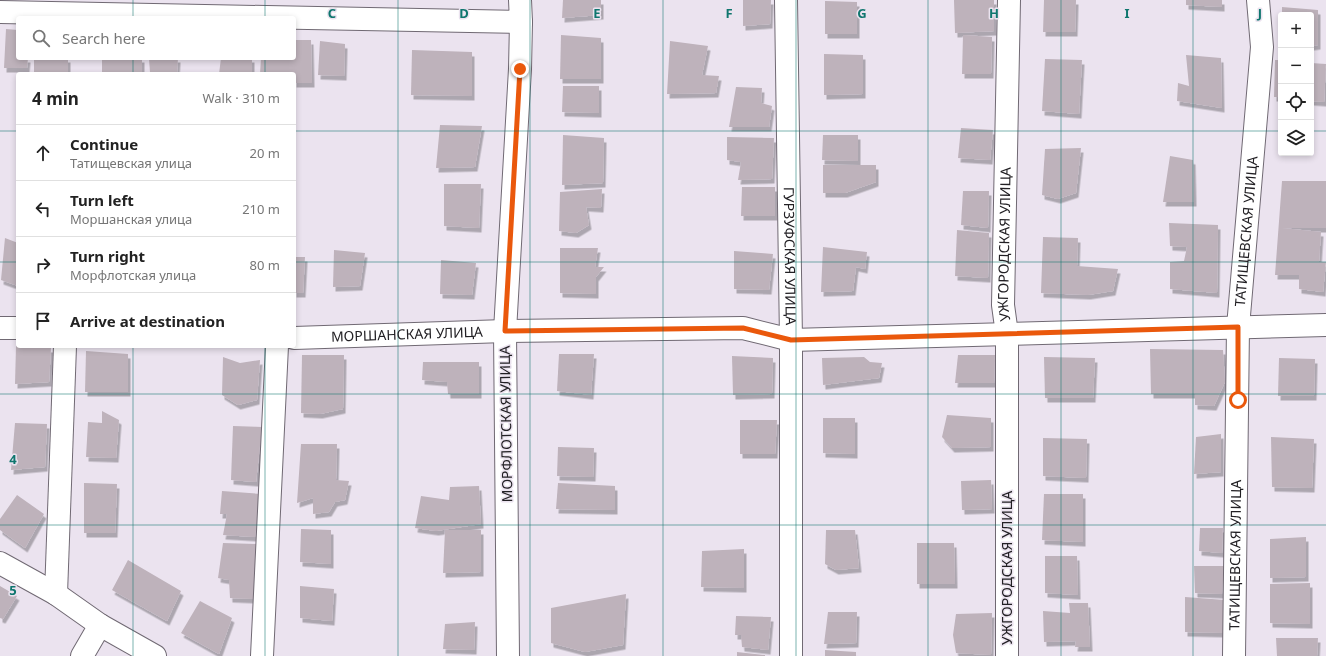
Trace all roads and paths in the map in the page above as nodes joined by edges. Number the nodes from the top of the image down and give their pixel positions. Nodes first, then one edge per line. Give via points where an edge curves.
1 (520, 0) edge
2 (786, 0) edge
3 (1009, 0) edge
4 (1258, 0) edge
5 (0, 12) edge
6 (208, 16) edge
7 (296, 18) edge
8 (521, 22) junction
9 (1326, 324) edge
10 (1238, 327) junction
11 (0, 328) edge
12 (16, 328) edge
13 (505, 331) junction
14 (1007, 334) junction
15 (296, 338) edge
16 (791, 340) junction
17 (65, 348) edge
18 (277, 348) edge
19 (0, 563) edge
20 (56, 594) junction
21 (100, 625) junction
22 (82, 656) edge
23 (155, 656) edge
24 (262, 656) edge
25 (508, 656) edge
26 (791, 656) edge
27 (1007, 656) edge
28 (1234, 656) edge

1 - 8 street, МОРФЛОТСКАЯ УЛИЦА
2 - 16 street, ГУРЗУФСКАЯ УЛИЦА
3 - 14 street, УЖГОРОДСКАЯ УЛИЦА via 1003,305
4 - 10 street, ТАТИЩЕВСКАЯ УЛИЦА via 1262,47
5 - 6 street
7 - 8 street
8 - 13 street, МОРФЛОТСКАЯ УЛИЦА
9 - 10 street, МОРШАНСКАЯ УЛИЦА
10 - 14 street, МОРШАНСКАЯ УЛИЦА
10 - 28 street, ТАТИЩЕВСКАЯ УЛИЦА
11 - 12 street
13 - 15 street, МОРШАНСКАЯ УЛИЦА
13 - 16 street, МОРШАНСКАЯ УЛИЦА via 743,328
13 - 25 street, МОРФЛОТСКАЯ УЛИЦА
14 - 16 street, МОРШАНСКАЯ УЛИЦА
14 - 27 street, УЖГОРОДСКАЯ УЛИЦА
16 - 26 street, ГУРЗУФСКАЯ УЛИЦА
17 - 20 street
18 - 24 street
19 - 20 street
20 - 21 street
21 - 22 street
21 - 23 street

